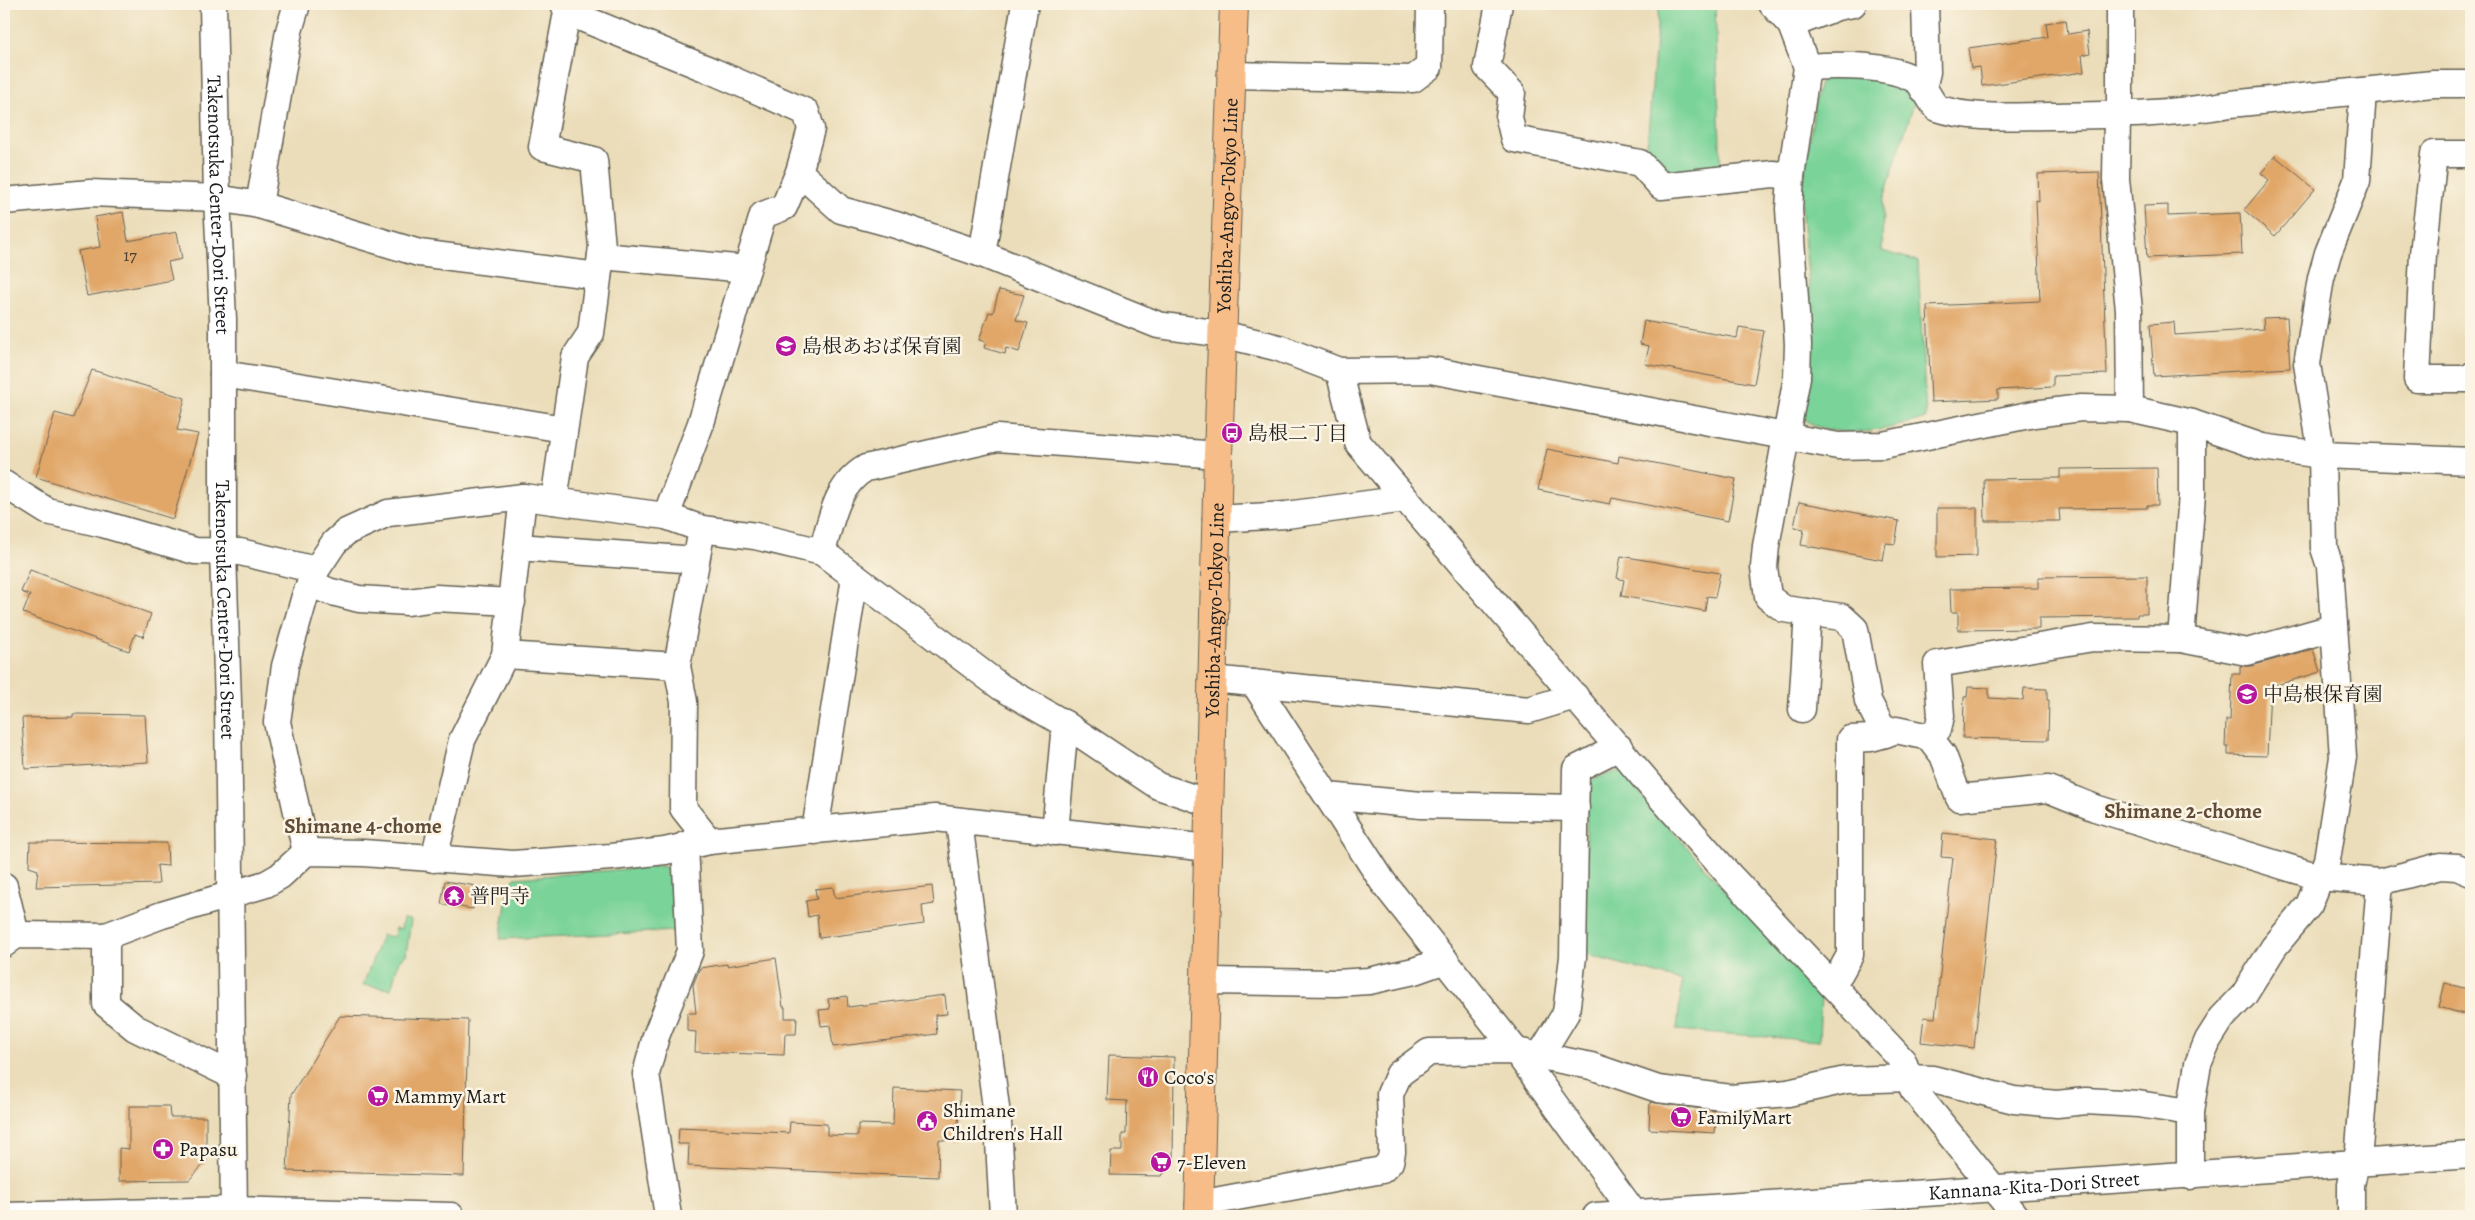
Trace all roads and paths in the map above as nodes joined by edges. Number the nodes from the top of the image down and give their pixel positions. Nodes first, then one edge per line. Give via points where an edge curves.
1 (213, 4) edge
2 (297, 4) edge
3 (1024, 4) edge
4 (1234, 4) edge
5 (1430, 4) edge
6 (1499, 4) edge
7 (1772, 4) edge
8 (1853, 4) edge
9 (1925, 4) edge
10 (2120, 4) edge
11 (565, 8) edge
12 (1791, 25) junction
13 (1807, 66) junction
14 (1232, 74) junction
15 (2471, 84) edge
16 (1923, 89) junction
17 (2362, 91) junction
18 (2119, 115) junction
19 (2471, 154) edge
20 (800, 172) junction
21 (1791, 176) junction
22 (217, 198) junction
23 (4, 201) edge
24 (258, 205) junction
25 (982, 254) junction
26 (599, 266) junction
27 (747, 269) junction
28 (1222, 334) junction
29 (1340, 371) junction
30 (223, 374) junction
31 (2471, 376) edge
32 (2130, 408) junction
33 (2192, 423) junction
34 (564, 429) junction
35 (1786, 435) junction
36 (1218, 455) junction
37 (2322, 455) junction
38 (2471, 461) edge
39 (4, 484) edge
40 (523, 497) junction
41 (1405, 499) junction
42 (554, 501) junction
43 (666, 516) junction
44 (1216, 519) junction
45 (702, 529) junction
46 (518, 546) junction
47 (822, 552) junction
48 (223, 553) junction
49 (696, 560) junction
50 (313, 576) junction
51 (855, 577) junction
52 (512, 602) junction
53 (1808, 612) junction
54 (2334, 630) junction
55 (2181, 639) junction
56 (505, 656) junction
57 (677, 666) junction
58 (1212, 679) junction
59 (1254, 682) junction
60 (1575, 696) junction
61 (1802, 709) dead end
62 (1065, 724) junction
63 (1885, 734) junction
64 (1929, 737) junction
65 (1619, 747) junction
66 (1328, 796) junction
67 (1209, 803) junction
68 (1576, 808) junction
69 (959, 822) junction
70 (815, 831) junction
71 (1055, 832) junction
72 (697, 843) junction
73 (1208, 848) junction
74 (306, 852) junction
75 (434, 858) junction
76 (2471, 874) edge
77 (2319, 878) junction
78 (2380, 882) junction
79 (4, 886) edge
80 (230, 896) junction
81 (106, 936) junction
82 (10, 939) edge
83 (1444, 960) junction
84 (1204, 981) junction
85 (1831, 984) junction
86 (1529, 1060) junction
87 (233, 1076) junction
88 (1910, 1078) junction
89 (2190, 1112) junction
90 (2471, 1155) edge
91 (2355, 1165) junction
92 (2190, 1176) junction
93 (1994, 1188) junction
94 (1199, 1210) edge
95 (234, 1213) edge
96 (1636, 1215) edge
97 (4, 1216) edge
98 (451, 1216) edge
99 (668, 1216) edge
100 (1003, 1216) edge
101 (1596, 1216) edge
102 (2016, 1216) edge
103 (2351, 1216) edge

1 - 22 street, Takenotsuka Center-Dori Street
2 - 24 street via 289,31
3 - 25 street
4 - 14 main road, Yoshiba-Angyo-Tokyo Line
5 - 14 street via 1429,67 1413,79
6 - 21 street via 1486,67 1512,93 1509,118 1514,138 1640,162 1662,186 1773,174
7 - 12 street
8 - 12 street
9 - 16 street via 1927,72
10 - 18 street
11 - 20 street via 806,112 811,129
11 - 26 street via 542,148 594,160 602,247
12 - 13 street
13 - 16 street via 1885,70 1905,74 1919,82
13 - 21 street
14 - 28 main road, Yoshiba-Angyo-Tokyo Line
15 - 17 street
16 - 18 street via 1938,108 1970,115
17 - 18 street
17 - 37 street via 2357,180 2328,253 2310,333 2308,364
18 - 32 street via 2116,179 2129,310
19 - 31 street via 2434,154 2423,254 2417,379 2469,379
20 - 25 street via 840,210
20 - 27 street via 784,207 763,216
21 - 35 street via 1789,209 1798,344 1797,378
22 - 23 street via 90,194
22 - 24 street
22 - 30 street, Takenotsuka Center-Dori Street via 224,319
24 - 26 street via 419,254
25 - 28 street via 1158,325
26 - 27 street
26 - 34 street via 591,332 575,358
27 - 43 street via 701,424
28 - 29 street via 1279,348
28 - 36 main road, Yoshiba-Angyo-Tokyo Line
29 - 35 street via 1430,370
29 - 41 street via 1358,443
30 - 34 street
30 - 48 street, Takenotsuka Center-Dori Street
32 - 33 street
32 - 35 street via 2081,408 2034,414 1883,445 1838,446
33 - 37 street via 2262,447
33 - 55 street via 2192,494
34 - 42 street
35 - 53 street via 1764,567 1768,597 1784,609
36 - 44 main road, Yoshiba-Angyo-Tokyo Line
36 - 47 street via 997,438 866,468 855,474 838,499
37 - 38 street
37 - 54 street via 2324,548 2330,566
39 - 48 street via 47,511 195,551
40 - 42 street
40 - 46 street
40 - 50 street via 388,513 346,532 334,543
41 - 44 street
41 - 60 street
42 - 43 street
43 - 45 street
44 - 58 main road, Yoshiba-Angyo-Tokyo Line
45 - 47 street via 755,536
45 - 49 street
46 - 49 street
46 - 52 street
47 - 51 street
48 - 50 street via 240,552
48 - 80 street, Takenotsuka Center-Dori Street
49 - 57 street
50 - 52 street via 328,591 359,599 408,602 436,598
50 - 74 street via 285,666 277,722
51 - 62 street via 1002,687
51 - 70 street
52 - 56 street
53 - 61 street
53 - 63 street via 1842,617 1855,628 1868,701
54 - 55 street via 2247,652
54 - 77 street via 2343,757 2327,860
55 - 64 street via 2093,638 1937,664 1941,716 1938,728
56 - 57 street
56 - 75 street via 462,740
57 - 72 street via 684,702 683,808
58 - 59 street
58 - 67 main road, Yoshiba-Angyo-Tokyo Line
59 - 60 street via 1530,710
59 - 66 street
60 - 65 street
62 - 67 street via 1158,786
62 - 71 street
63 - 64 street via 1896,730
63 - 85 street via 1850,739 1850,955
64 - 77 street via 1943,755 1959,798 2048,789 2095,808
65 - 68 street via 1576,769
65 - 85 street via 1732,878
66 - 68 street via 1421,805
66 - 83 street via 1383,882
67 - 73 main road, Yoshiba-Angyo-Tokyo Line
68 - 86 street via 1573,957 1566,1013
69 - 70 street via 935,818
69 - 71 street
69 - 100 street via 998,1122
70 - 72 street
71 - 73 street
72 - 75 street via 629,855 513,864
72 - 99 street via 690,951 656,1036 646,1074
73 - 84 main road, Yoshiba-Angyo-Tokyo Line
74 - 75 street via 363,852
74 - 80 street via 280,876
76 - 78 street via 2457,867 2440,866
77 - 78 street
77 - 89 street via 2309,905 2274,947 2244,994 2222,1018 2208,1040 2198,1064
78 - 91 street
79 - 82 street
80 - 81 street via 162,915
80 - 87 street, Takenotsuka Center-Dori Street
81 - 82 street
81 - 87 street via 106,1004 135,1028
83 - 84 street via 1414,971 1369,981
83 - 86 street
84 - 94 main road, Yoshiba-Angyo-Tokyo Line
85 - 88 street via 1903,1061
86 - 88 street via 1591,1066 1658,1089 1731,1098 1788,1093 1846,1080
86 - 94 street via 1429,1052 1399,1074 1390,1094 1392,1152 1390,1162 1382,1170
86 - 96 street
87 - 95 street, Takenotsuka Center-Dori Street
88 - 89 street via 1942,1081 2014,1100 2057,1104 2086,1101 2138,1104
88 - 93 street via 1913,1089
89 - 92 street
90 - 91 street, Kannana-Kita-Dori Street
91 - 92 street, Kannana-Kita-Dori Street
91 - 103 street
92 - 93 street, Kannana-Kita-Dori Street
93 - 96 street, Kannana-Kita-Dori Street
93 - 102 street
95 - 97 street
95 - 98 street
96 - 101 street, Kannana-Kita-Dori Street

